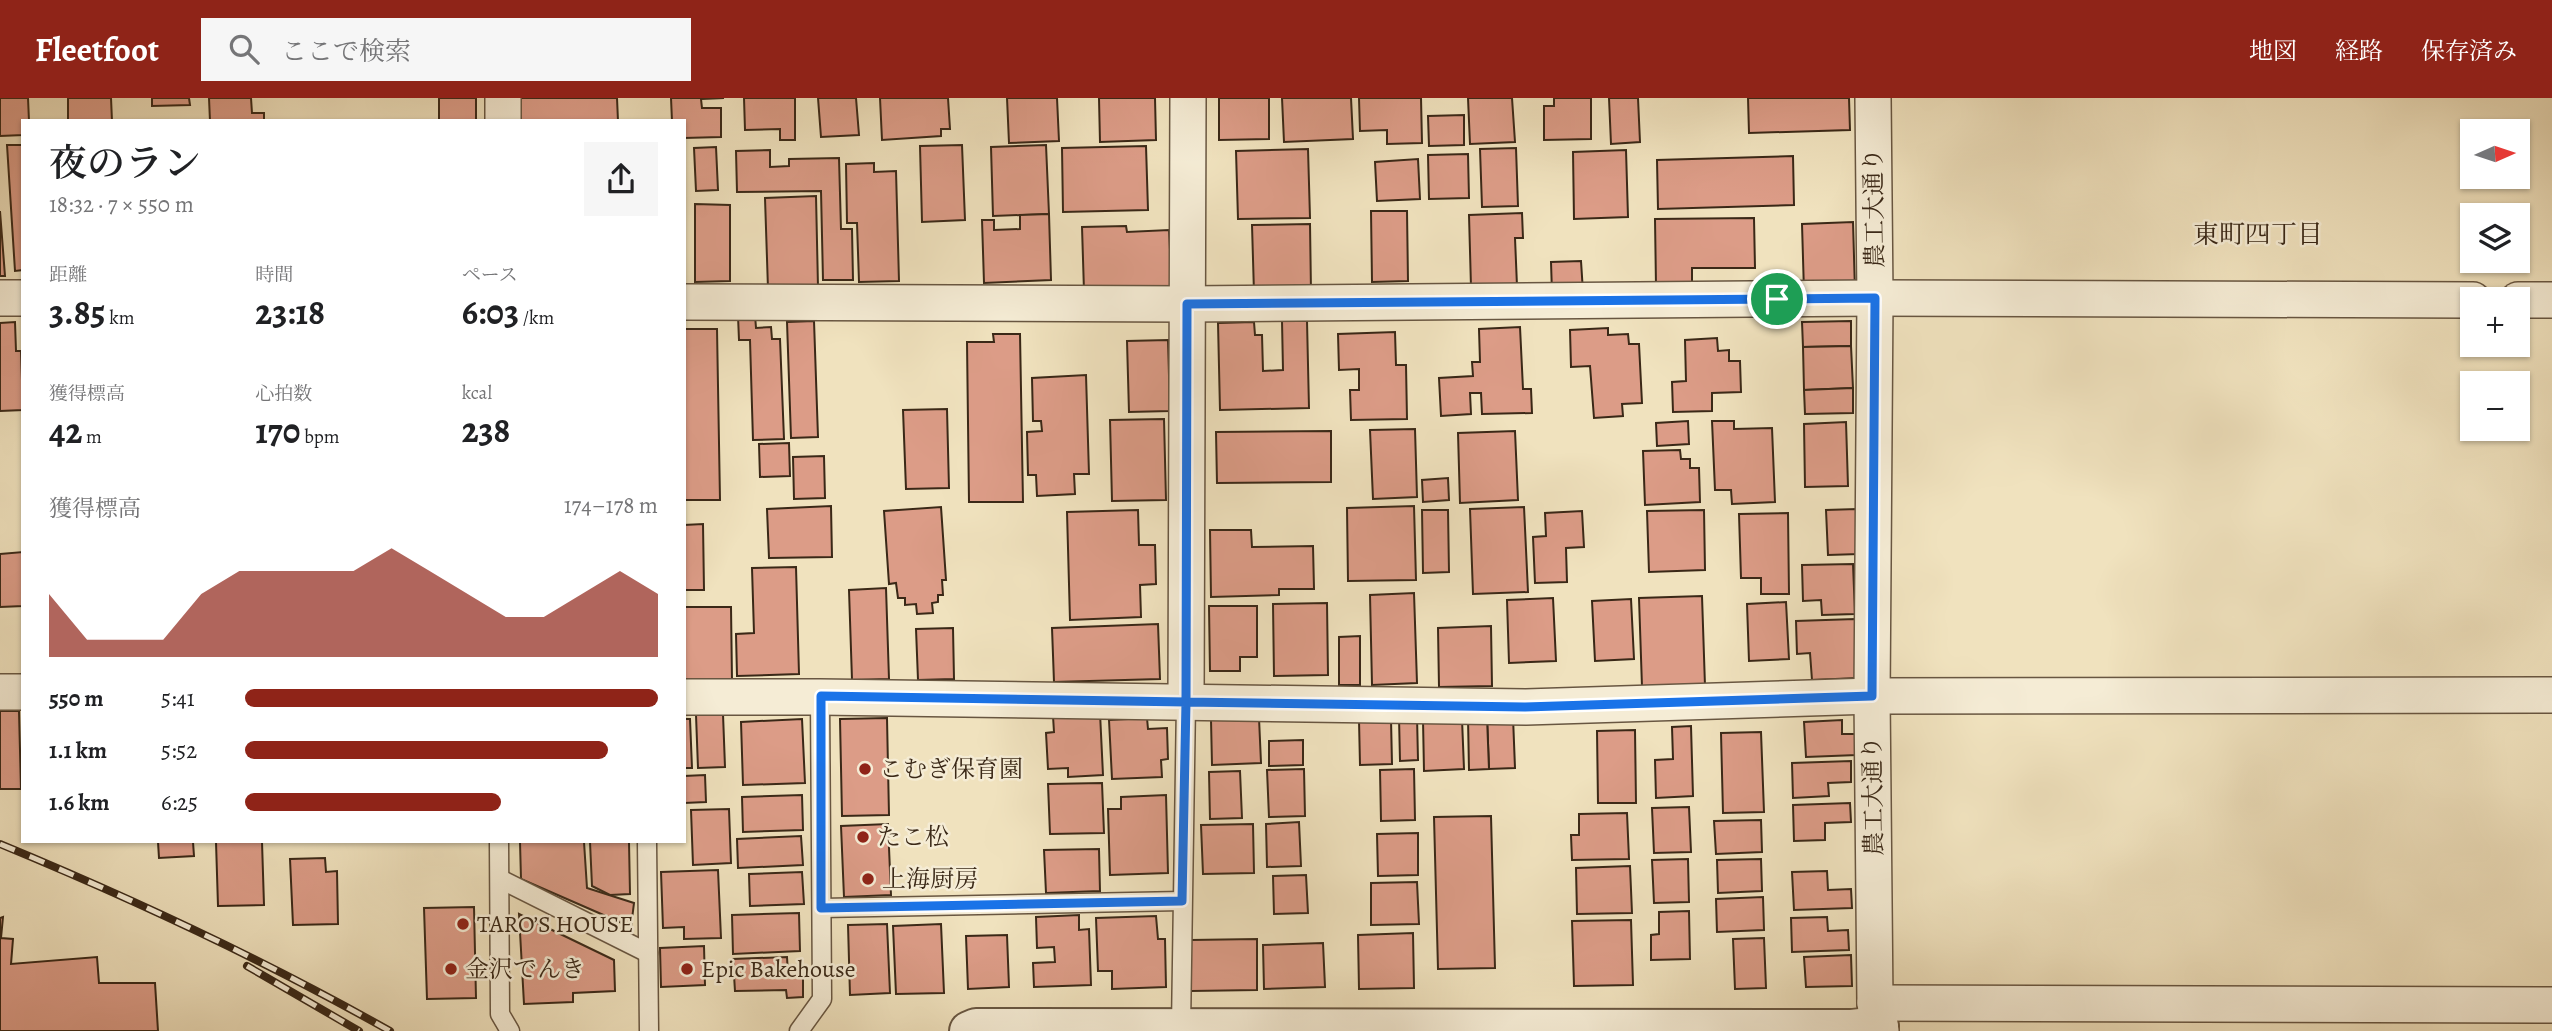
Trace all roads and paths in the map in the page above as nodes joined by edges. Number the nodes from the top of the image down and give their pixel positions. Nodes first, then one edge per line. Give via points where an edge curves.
1 (503, 98) edge
2 (1188, 98) edge
3 (1873, 98) edge
4 (503, 119) edge
5 (0, 298) edge
6 (21, 298) edge
7 (1875, 298) junction
8 (2460, 300) edge
9 (2530, 300) edge
10 (2552, 300) edge
11 (686, 302) edge
12 (1187, 304) junction
13 (0, 692) edge
14 (21, 692) edge
15 (2552, 695) edge
16 (821, 696) junction
17 (1872, 696) junction
18 (686, 697) edge
19 (1186, 702) junction
20 (499, 843) edge
21 (647, 843) edge
22 (500, 879) junction
23 (1182, 901) junction
24 (821, 908) junction
25 (648, 953) junction
26 (2552, 1005) edge
27 (1878, 1020) edge
28 (1181, 1027) junction
29 (1352, 1029) edge
30 (510, 1031) edge
31 (649, 1031) edge
32 (799, 1031) edge
33 (969, 1031) edge

1 - 4 street
2 - 12 street
3 - 7 street, 農工大通り
5 - 6 street
7 - 8 street
7 - 12 street
7 - 17 street, 農工大通り
9 - 10 street
11 - 12 street
12 - 19 street
13 - 14 street
15 - 17 street
16 - 18 street
16 - 19 street
16 - 24 lane
17 - 19 street via 1525,707
17 - 27 street, 農工大通り
19 - 23 lane
20 - 22 lane
21 - 25 lane
22 - 25 lane
22 - 30 lane via 500,1014
23 - 24 lane
23 - 28 lane
24 - 32 lane via 822,999
25 - 31 lane
26 - 27 street
27 - 29 street via 1852,1029
28 - 29 street
28 - 33 street

